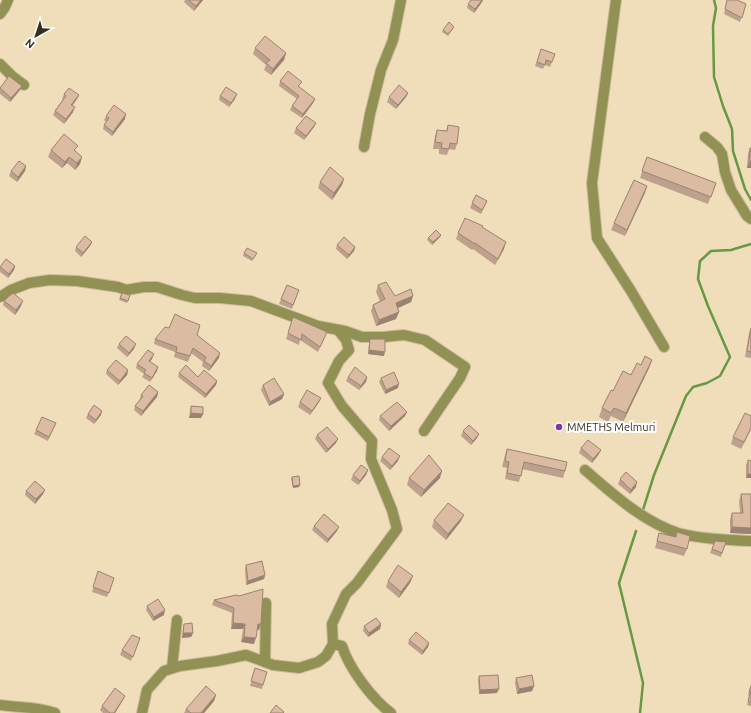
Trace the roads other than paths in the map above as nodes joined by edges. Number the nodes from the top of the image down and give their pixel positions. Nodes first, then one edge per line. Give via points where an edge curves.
1 (8, 0) edge
2 (401, 0) edge
3 (616, 0) edge
4 (0, 14) edge
5 (0, 64) edge
6 (24, 85) dead end
7 (705, 137) dead end
8 (364, 147) dead end
9 (751, 219) edge
10 (0, 297) edge
11 (338, 330) junction
12 (664, 347) dead end
13 (424, 431) dead end
14 (585, 470) dead end
15 (751, 541) edge
16 (266, 603) dead end
17 (177, 620) dead end
18 (333, 644) junction
19 (265, 662) junction
20 (172, 668) junction
21 (0, 705) edge
22 (55, 713) edge
23 (142, 713) edge
24 (391, 713) edge

1 - 4 street
2 - 8 street via 393,40 381,70
3 - 12 street via 592,183 596,238
5 - 6 street
7 - 9 street via 722,154 731,190
10 - 11 street via 30,283 50,280 77,281 126,290 144,286 157,287 195,298 251,301 318,326
11 - 13 street via 362,336 404,335 425,340 465,367
11 - 18 street via 346,340 349,350 339,361 328,383 342,406 372,441 371,459 397,529 346,594 332,624
14 - 15 street via 645,518 678,533
16 - 19 street
17 - 20 street
18 - 19 street via 326,656 318,662 299,668
18 - 24 street via 342,646 346,658 370,693
19 - 20 street via 246,655
20 - 23 street via 164,671 147,690
21 - 22 street

